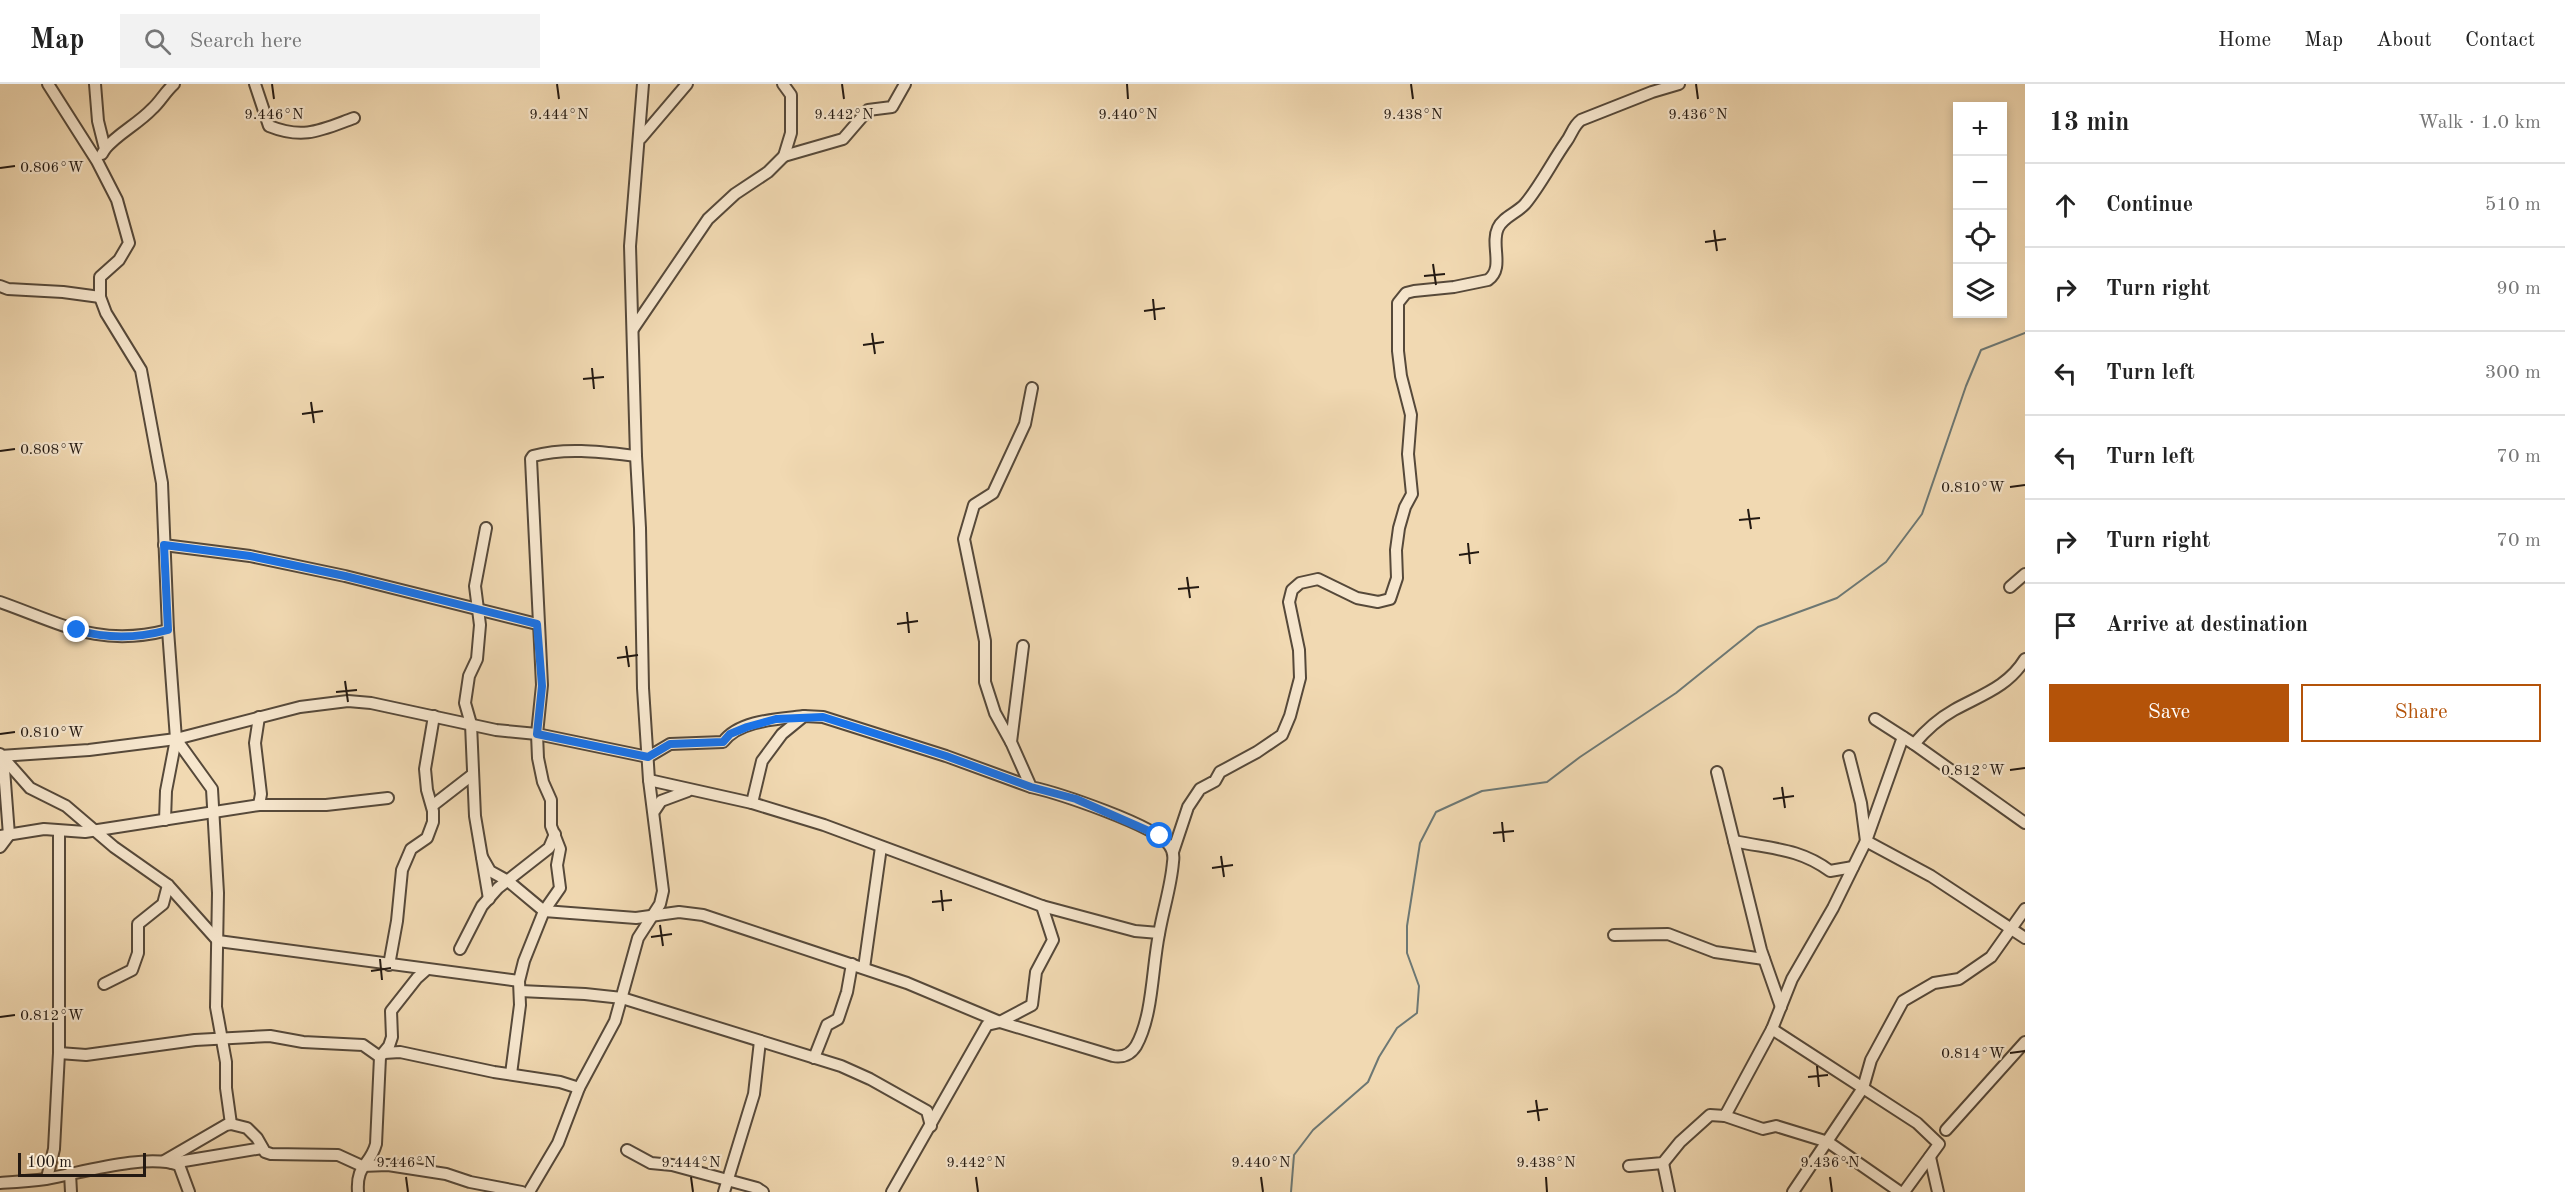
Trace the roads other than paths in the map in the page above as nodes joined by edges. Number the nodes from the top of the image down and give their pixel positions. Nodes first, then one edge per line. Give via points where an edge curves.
1 (48, 84) edge
2 (95, 84) edge
3 (174, 84) edge
4 (255, 84) edge
5 (643, 84) edge
6 (687, 84) edge
7 (783, 84) edge
8 (904, 84) edge
9 (1679, 84) edge
10 (354, 118) dead end
11 (640, 139) junction
12 (105, 149) junction
13 (784, 156) junction
14 (97, 161) junction
15 (0, 286) edge
16 (100, 297) junction
17 (633, 329) junction
18 (1032, 388) dead end
19 (636, 456) junction
20 (486, 528) dead end
21 (164, 545) junction
22 (2025, 574) edge
23 (2010, 588) dead end
24 (0, 602) edge
25 (478, 609) junction
26 (537, 624) junction
27 (168, 630) junction
28 (1023, 646) dead end
29 (2025, 659) edge
30 (434, 716) junction
31 (804, 716) junction
32 (259, 717) junction
33 (1875, 718) dead end
34 (471, 724) junction
35 (537, 734) junction
36 (1903, 737) junction
37 (176, 739) junction
38 (1011, 742) junction
39 (1914, 744) junction
40 (1, 755) edge
41 (1849, 756) dead end
42 (648, 757) junction
43 (1717, 772) dead end
44 (472, 775) junction
45 (649, 780) junction
46 (1031, 787) junction
47 (688, 790) junction
48 (388, 798) dead end
49 (752, 803) junction
50 (260, 805) junction
51 (432, 806) junction
52 (655, 810) junction
53 (213, 814) junction
54 (165, 820) junction
55 (2025, 823) edge
56 (95, 830) junction
57 (59, 831) junction
58 (555, 834) junction
59 (4, 836) edge
60 (1734, 841) junction
61 (1866, 841) junction
62 (0, 847) edge
63 (881, 847) junction
64 (1173, 852) junction
65 (482, 857) junction
66 (1853, 867) junction
67 (508, 880) junction
68 (168, 885) junction
69 (489, 899) junction
70 (1042, 906) junction
71 (2025, 909) edge
72 (544, 911) junction
73 (652, 916) junction
74 (2011, 930) junction
75 (1159, 933) junction
76 (1614, 935) dead end
77 (2025, 938) edge
78 (218, 941) junction
79 (459, 949) dead end
80 (1764, 959) junction
81 (852, 964) junction
82 (389, 965) junction
83 (864, 968) junction
84 (426, 970) junction
85 (104, 984) dead end
86 (519, 986) junction
87 (622, 998) junction
88 (1781, 1006) junction
89 (1000, 1022) junction
90 (1772, 1029) junction
91 (222, 1039) junction
92 (760, 1041) junction
93 (2025, 1042) edge
94 (59, 1053) junction
95 (382, 1055) junction
96 (814, 1058) junction
97 (511, 1074) junction
98 (579, 1088) junction
99 (1863, 1088) junction
100 (1725, 1116) junction
101 (231, 1124) junction
102 (931, 1126) junction
103 (1946, 1130) dead end
104 (1828, 1142) junction
105 (262, 1148) junction
106 (627, 1150) dead end
107 (1930, 1156) junction
108 (168, 1162) junction
109 (1663, 1163) junction
110 (362, 1166) junction
111 (1629, 1166) dead end
112 (70, 1173) junction
113 (47, 1179) junction
114 (727, 1179) junction
115 (0, 1183) edge
116 (71, 1192) edge
117 (189, 1192) edge
118 (358, 1192) edge
119 (522, 1192) edge
120 (529, 1192) edge
121 (723, 1192) edge
122 (763, 1192) edge
123 (891, 1192) edge
124 (1669, 1192) edge
125 (1793, 1192) edge
126 (1902, 1192) edge
127 (1938, 1192) edge

1 - 14 street
2 - 12 street
3 - 12 street via 153,109
4 - 10 street via 269,126 288,134 325,129
5 - 11 street
6 - 11 street
7 - 13 street via 791,95 791,133
8 - 13 street via 892,107 868,110 843,139
9 - 64 street via 1574,125 1524,204 1498,227 1496,269 1488,280 1406,293 1398,303 1398,351 1411,416 1408,454 1412,494 1399,528 1397,578 1390,599 1378,602 1357,598 1318,579 1300,583 1293,590 1289,602 1299,650 1300,678 1282,735 1220,772 1215,781 1200,789 1188,807
11 - 17 street via 630,246
12 - 14 street
13 - 17 street via 708,219
14 - 16 street via 117,200 129,243 119,260 100,277
15 - 16 street
16 - 21 street via 141,370 162,483
17 - 19 street
18 - 38 street via 1025,424 993,493 974,505 964,539 985,641 985,682 995,713
19 - 26 street via 592,451 542,453 531,459
19 - 42 street
20 - 25 street via 475,586
21 - 25 street via 250,556
21 - 27 street
22 - 23 street
24 - 27 street via 96,636 127,637
25 - 26 street
25 - 34 street via 477,659 469,676 465,703
26 - 35 street via 542,686
27 - 37 street
28 - 38 street
29 - 39 street via 2002,686 1952,711 1930,726
30 - 32 street via 348,701
30 - 34 street
30 - 51 street via 424,770
31 - 42 street via 747,727 730,734 723,742 670,744
31 - 46 street via 823,717
31 - 49 street via 782,734 762,761
32 - 37 street
32 - 50 street via 255,743
33 - 36 street
34 - 35 street
34 - 44 street
35 - 42 street
35 - 58 street via 540,771 551,800 551,826
36 - 39 street
36 - 61 street
37 - 40 street via 89,750
37 - 53 street via 212,789
37 - 54 street
38 - 46 street
39 - 55 street
40 - 56 street via 30,788 66,806
40 - 59 street
41 - 61 street
42 - 45 street
43 - 60 street
44 - 51 street
44 - 65 street
45 - 47 street
45 - 52 street
46 - 64 street via 1076,799 1142,827 1160,836
47 - 49 street
47 - 52 street via 661,801
48 - 50 street via 326,805
49 - 63 street
50 - 53 street
51 - 82 street via 433,822 427,838 411,849 402,870
52 - 73 street via 663,891
53 - 54 street
53 - 78 street
54 - 56 street
56 - 57 street
56 - 68 street
57 - 59 street
57 - 94 street
58 - 67 street via 549,848
58 - 72 street via 560,849 560,888
59 - 62 street
60 - 66 street via 1798,852 1830,872
60 - 80 street
61 - 66 street
61 - 74 street via 1931,876
63 - 70 street
63 - 83 street
64 - 75 street
65 - 67 street via 490,871
65 - 69 street
66 - 88 street
67 - 69 street
67 - 72 street
68 - 78 street
68 - 85 street via 163,904 138,924 138,952 132,970
69 - 79 street
70 - 75 street via 1135,931
70 - 89 street via 1053,940 1036,972 1032,1005
71 - 74 street
72 - 73 street via 627,918
72 - 86 street via 524,961
73 - 81 street via 679,912 703,915
73 - 87 street via 638,938
74 - 77 street
74 - 99 street via 1991,957 1959,979 1934,983 1903,1001 1871,1060
75 - 89 street via 1145,1022 1136,1047 1128,1054 1113,1056
76 - 80 street via 1668,934 1715,952
78 - 82 street
78 - 91 street via 216,1007
80 - 88 street
81 - 83 street
81 - 96 street via 838,1019 827,1025
82 - 84 street
83 - 89 street
84 - 86 street
84 - 95 street via 393,1006 392,1037
86 - 87 street
86 - 97 street
87 - 92 street
87 - 98 street via 615,1021
88 - 90 street
89 - 102 street via 987,1025
90 - 99 street
90 - 100 street
91 - 94 street via 96,1054
91 - 95 street via 270,1036 356,1044
91 - 101 street
92 - 96 street
92 - 114 street via 754,1094
93 - 103 street
94 - 113 street via 52,1160
95 - 97 street via 400,1052
95 - 110 street via 376,1144
96 - 102 street via 870,1079 927,1111
97 - 98 street
98 - 120 street via 558,1143
99 - 104 street
99 - 107 street via 1917,1124 1939,1144
100 - 104 street via 1763,1129 1776,1126
100 - 109 street via 1710,1115
101 - 105 street via 253,1133
101 - 108 street
102 - 123 street
104 - 125 street
104 - 126 street
105 - 108 street
105 - 110 street via 271,1154 338,1155
106 - 114 street via 651,1163
107 - 126 street
107 - 127 street
108 - 112 street
108 - 117 street via 178,1165
109 - 111 street
109 - 124 street
110 - 118 street
110 - 119 street via 388,1165 446,1174
112 - 113 street
112 - 116 street
113 - 115 street
114 - 121 street
114 - 122 street

